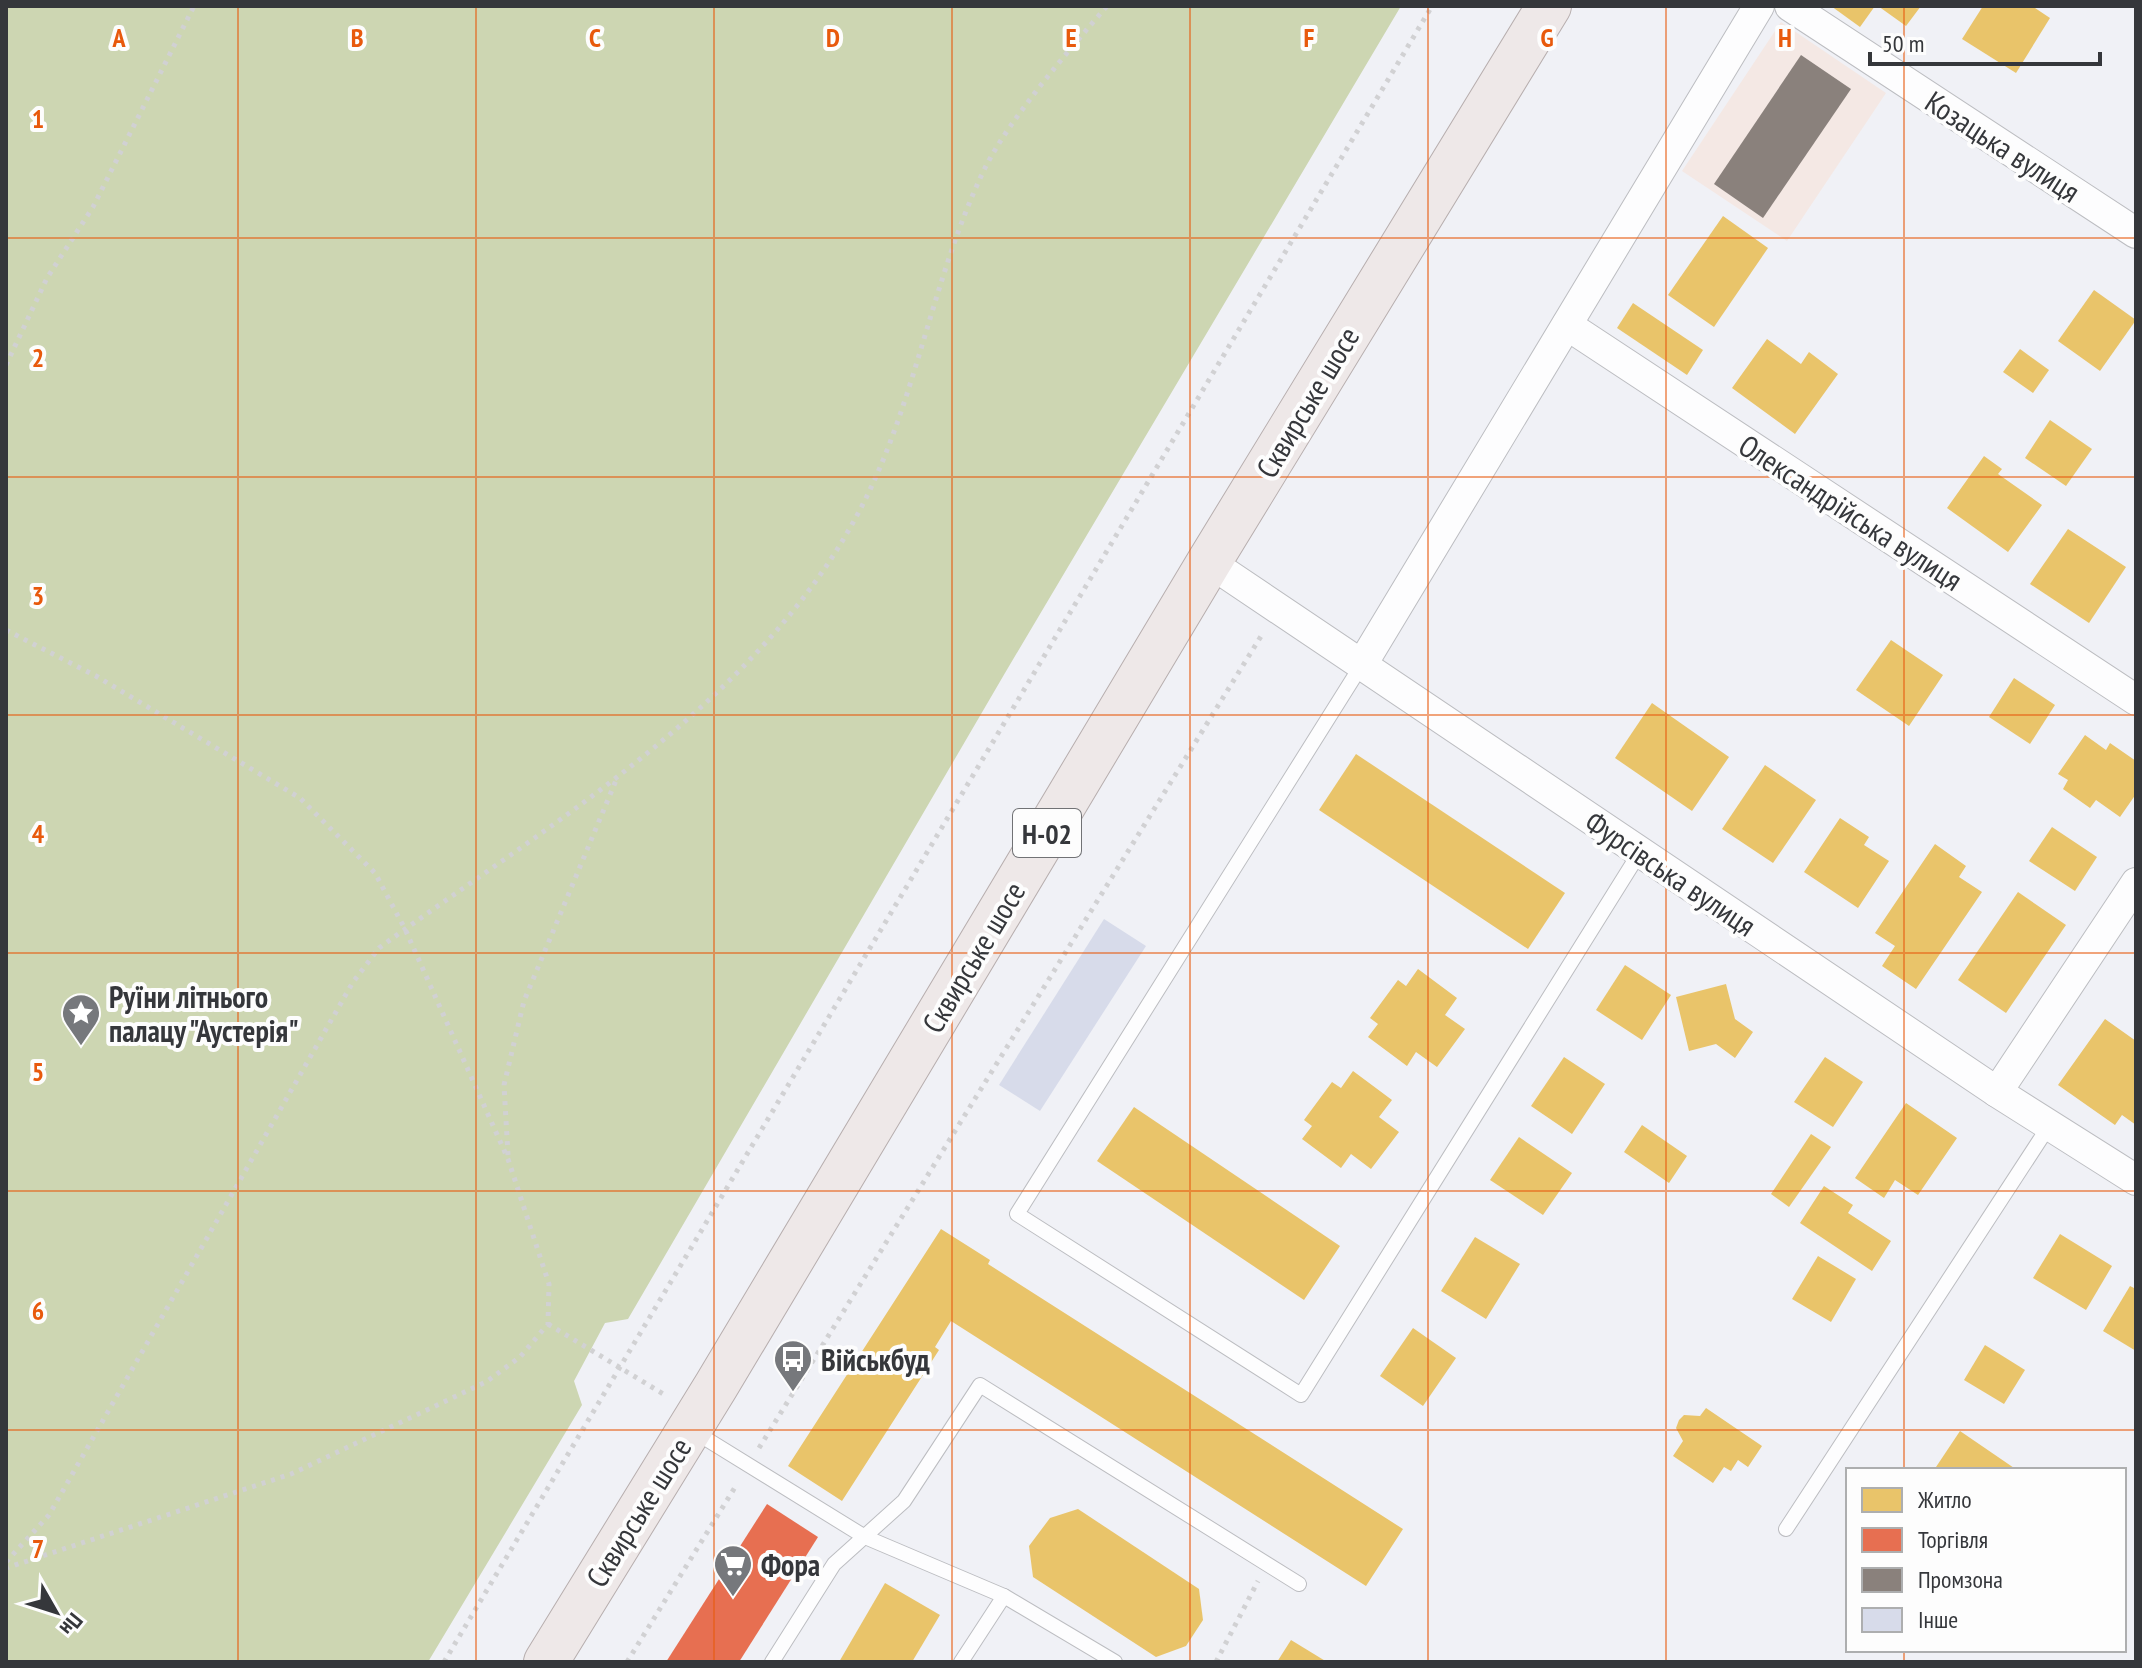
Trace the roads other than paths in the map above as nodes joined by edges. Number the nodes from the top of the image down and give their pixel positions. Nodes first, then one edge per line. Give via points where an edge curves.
1 (1549, 6) edge
2 (1759, 6) edge
3 (1790, 6) edge
4 (2136, 233) edge
5 (1567, 325) junction
6 (1209, 562) junction
7 (1361, 666) junction
8 (2136, 700) edge
9 (1640, 852) junction
10 (2136, 883) edge
11 (1997, 1092) junction
12 (2049, 1126) junction
13 (2136, 1180) edge
14 (677, 1412) junction
15 (1786, 1529) dead end
16 (865, 1537) junction
17 (1299, 1584) dead end
18 (1004, 1596) junction
19 (555, 1659) edge
20 (772, 1662) edge
21 (961, 1662) edge
22 (1115, 1662) edge

1 - 6 main road, Сквирське шосе / Н-02
2 - 5 street
3 - 4 street, Козацька вулиця
5 - 7 street
5 - 8 street, Олександрійська вулиця
6 - 7 street, Фурсівська вулиця
6 - 14 main road, Сквирське шосе / Н-02
7 - 9 street, Фурсівська вулиця
7 - 9 lane via 1017,1214 1301,1395
9 - 11 street, Фурсівська вулиця
10 - 11 street
11 - 12 street, Фурсівська вулиця
12 - 13 street, Фурсівська вулиця
12 - 15 lane
14 - 16 lane via 749,1465
14 - 19 main road, Сквирське шосе / Н-02
16 - 17 lane via 904,1501 980,1385
16 - 18 lane
16 - 20 lane via 834,1564
18 - 21 lane
18 - 22 lane

